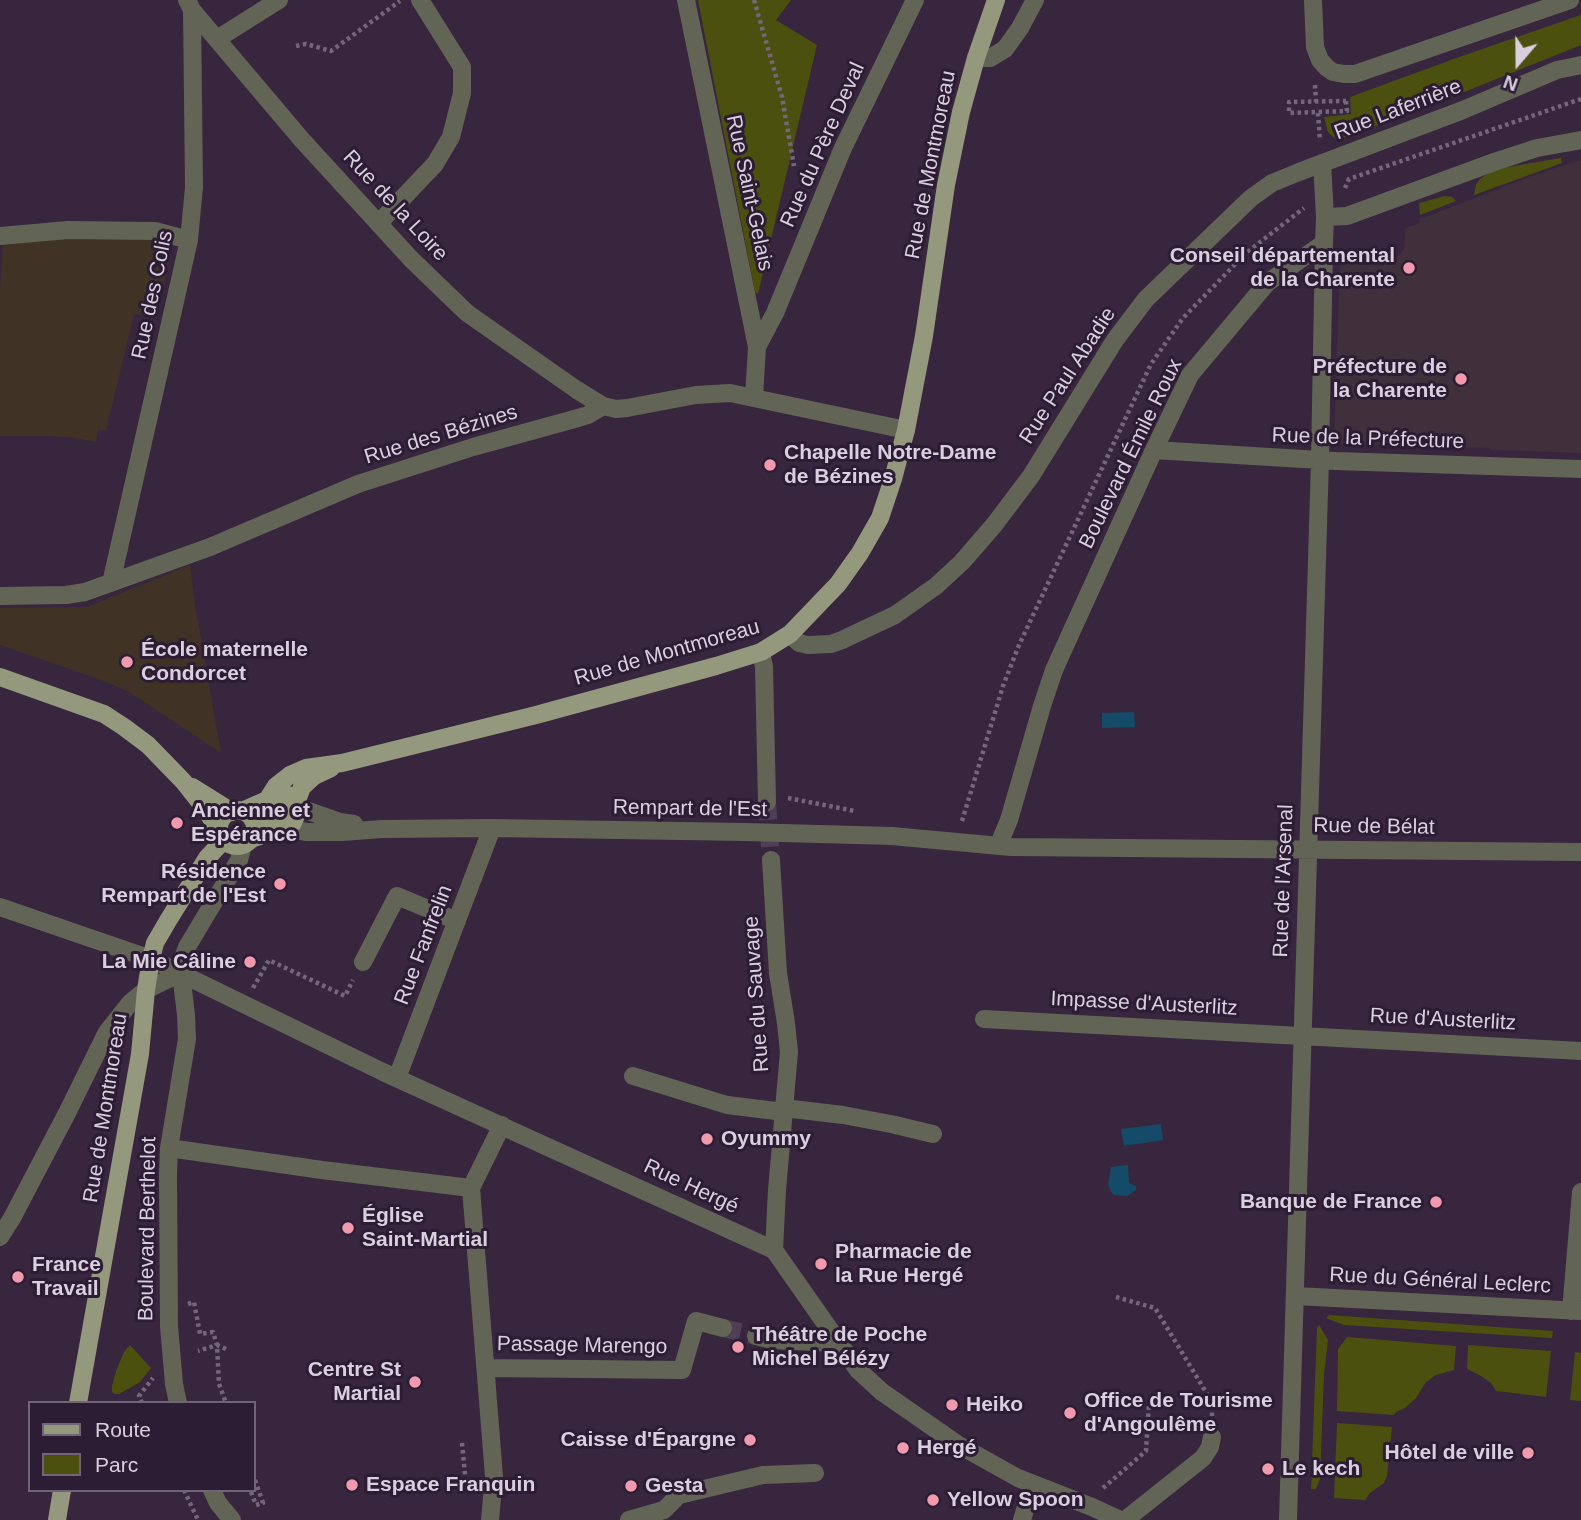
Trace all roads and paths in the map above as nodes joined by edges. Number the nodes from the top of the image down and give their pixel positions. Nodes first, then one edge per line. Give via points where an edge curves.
1 (279, 0) edge
2 (401, 0) edge
3 (420, 0) edge
4 (686, 0) edge
5 (754, 0) edge
6 (915, 0) edge
7 (996, 0) edge
8 (1035, 0) edge
9 (1313, 0) edge
10 (1570, 0) edge
11 (190, 5) edge
12 (217, 39) junction
13 (296, 46) dead end
14 (976, 58) junction
15 (1581, 65) edge
16 (1318, 113) junction
17 (1581, 140) edge
18 (1320, 142) dead end
19 (1321, 163) junction
20 (794, 166) dead end
21 (1325, 217) junction
22 (379, 223) junction
23 (0, 236) edge
24 (189, 240) junction
25 (1324, 243) junction
26 (757, 347) junction
27 (754, 397) junction
28 (603, 406) junction
29 (906, 430) junction
30 (1154, 450) junction
31 (1320, 460) junction
32 (1581, 469) edge
33 (111, 583) junction
34 (0, 596) edge
35 (790, 634) junction
36 (761, 652) junction
37 (0, 677) edge
38 (342, 763) junction
39 (183, 781) junction
40 (267, 800) junction
41 (799, 800) dead end
42 (767, 802) tunnel mouth
43 (296, 805) junction
44 (237, 811) junction
45 (858, 812) dead end
46 (283, 828) junction
47 (492, 828) junction
48 (382, 829) junction
49 (221, 836) junction
50 (247, 842) junction
51 (998, 846) junction
52 (1308, 849) junction
53 (1581, 852) edge
54 (771, 860) tunnel mouth
55 (0, 907) edge
56 (457, 921) junction
57 (151, 959) junction
58 (363, 962) joint
59 (181, 972) junction
60 (146, 990) junction
61 (244, 1004) junction
62 (984, 1019) dead end
63 (1302, 1035) junction
64 (1581, 1051) edge
65 (633, 1076) dead end
66 (397, 1078) junction
67 (784, 1110) junction
68 (502, 1125) junction
69 (933, 1134) dead end
70 (169, 1147) junction
71 (471, 1188) junction
72 (1581, 1192) edge
73 (6, 1218) edge
74 (0, 1237) edge
75 (774, 1250) junction
76 (1296, 1296) junction
77 (1116, 1297) dead end
78 (1576, 1311) edge
79 (723, 1328) tunnel mouth
80 (194, 1335) dead end
81 (755, 1336) tunnel mouth
82 (837, 1342) junction
83 (217, 1345) junction
84 (226, 1349) dead end
85 (198, 1351) dead end
86 (486, 1367) junction
87 (157, 1374) dead end
88 (78, 1401) edge
89 (141, 1401) edge
90 (178, 1401) edge
91 (225, 1401) edge
92 (1149, 1403) dead end
93 (1212, 1437) joint
94 (462, 1443) dead end
95 (815, 1473) dead end
96 (256, 1483) edge
97 (1033, 1484) junction
98 (466, 1485) dead end
99 (62, 1492) edge
100 (185, 1492) edge
101 (213, 1492) edge
102 (251, 1492) dead end
103 (1092, 1507) junction
104 (667, 1515) edge
105 (57, 1520) edge
106 (198, 1520) edge
107 (232, 1520) edge
108 (490, 1520) edge
109 (629, 1520) edge
110 (1022, 1520) edge
111 (1122, 1520) edge
112 (1288, 1520) edge

1 - 12 street
2 - 13 path via 331,51
3 - 22 street via 462,67 462,93 451,137 435,164
4 - 26 street, Rue Saint-Gelais
5 - 20 path via 782,97
6 - 26 street, Rue du Père Deval via 843,148
7 - 14 main road, Rue de Montmoreau
8 - 14 street via 1005,49 990,58
9 - 10 street via 1320,60 1333,72 1354,74
11 - 12 street, Rue de la Loire
11 - 24 street, Rue des Colis via 194,187
12 - 22 street, Rue de la Loire
14 - 29 main road, Rue de Montmoreau via 946,186
15 - 19 street, Rue Laferrière
16 - 16 path via 1347,111 1346,101 1289,102 1289,113
16 - 18 path
17 - 21 street via 1537,148 1347,216
19 - 21 street, Rue Laferrière
19 - 35 street, Rue Paul Abadie via 1272,183 1251,198 1146,299 1115,340 1031,476 962,562 936,586 895,615 831,644 799,643
21 - 25 street
22 - 28 street, Rue de la Loire via 467,313
23 - 24 street via 68,230 155,231
24 - 33 street, Rue des Colis
25 - 30 street, Boulevard Émile Roux via 1267,283 1190,375
25 - 31 street, Rue de l'Arsenal
26 - 27 street, Rue Saint-Gelais
27 - 28 street, Rue des Bézines via 707,394 627,408
27 - 29 street, Rue des Bézines
28 - 33 street, Rue des Bézines via 588,415 358,484
29 - 35 main road, Rue de Montmoreau via 880,518 838,584
30 - 31 street, Rue de la Préfecture
30 - 51 street, Boulevard Émile Roux via 1054,670
31 - 32 street, Rue de la Préfecture
31 - 52 street, Rue de l'Arsenal
33 - 34 street, Rue des Bézines via 66,595
35 - 36 main road, Rue de Montmoreau
36 - 38 main road, Rue de Montmoreau
36 - 42 street
37 - 39 main road via 104,714 148,746
38 - 40 main road, Rue de Montmoreau via 290,775
38 - 43 main road, Rue de Montmoreau via 314,776 302,787
39 - 44 main road
39 - 49 main road
40 - 43 main road via 282,794
40 - 44 main road
40 - 46 main road via 263,811 267,822
41 - 45 path
43 - 46 main road via 296,818
43 - 48 street, Rempart de l'Est via 340,822
44 - 49 main road via 221,820
44 - 50 main road via 247,813 254,823 254,834
46 - 48 street, Rempart de l'Est via 307,832
46 - 50 main road
47 - 48 street, Rempart de l'Est
47 - 51 street, Rempart de l'Est via 892,836
47 - 56 street, Rue Fanfrelin
49 - 50 main road via 232,845
49 - 57 main road, Rue de Montmoreau via 155,943
50 - 59 street via 187,947
51 - 52 street, Rue de Bélat
52 - 53 street, Rue de Bélat
52 - 63 street, Rue de l'Arsenal
54 - 67 street, Rue du Sauvage via 778,973 789,1052
55 - 57 street, Rue Hergé
56 - 58 street via 397,895
56 - 66 street, Rue Fanfrelin
57 - 59 street, Rue Hergé
57 - 60 main road, Rue de Montmoreau
58 - 61 path via 345,996 269,960
59 - 60 street
59 - 61 street, Rue Hergé
59 - 70 street, Boulevard Berthelot via 187,1039
60 - 73 street via 107,1032 66,1115
60 - 88 main road, Rue de Montmoreau via 140,1054
61 - 66 street, Rue Hergé
62 - 63 street, Impasse d'Austerlitz
63 - 64 street, Rue d'Austerlitz
63 - 76 street, Rue de l'Arsenal
65 - 67 street via 727,1105
66 - 68 street, Rue Hergé
67 - 69 street via 843,1115
67 - 75 street, Rue du Sauvage
68 - 71 street
68 - 75 street, Rue Hergé
70 - 71 street
70 - 90 street, Boulevard Berthelot via 169,1326
71 - 86 street
72 - 78 street
73 - 74 street
75 - 82 street
76 - 78 street, Rue du Général Leclerc
76 - 112 street, Rue de l'Arsenal
77 - 93 path via 1155,1308 1212,1402
79 - 86 street, Passage Marengo via 696,1321 682,1370
80 - 83 path via 188,1303 194,1302 200,1334 213,1332
81 - 82 street
82 - 97 street via 882,1392 957,1444
83 - 84 path
83 - 85 path
83 - 91 path via 219,1384
86 - 108 street via 494,1476
87 - 89 path via 139,1396
92 - 103 path via 1146,1451 1100,1491
93 - 111 street via 1203,1458
94 - 98 path
95 - 104 street via 763,1475 679,1495
96 - 102 path via 263,1503 256,1506
97 - 103 street
97 - 110 street
99 - 105 main road
100 - 106 path
101 - 107 street
103 - 111 street
104 - 109 street

